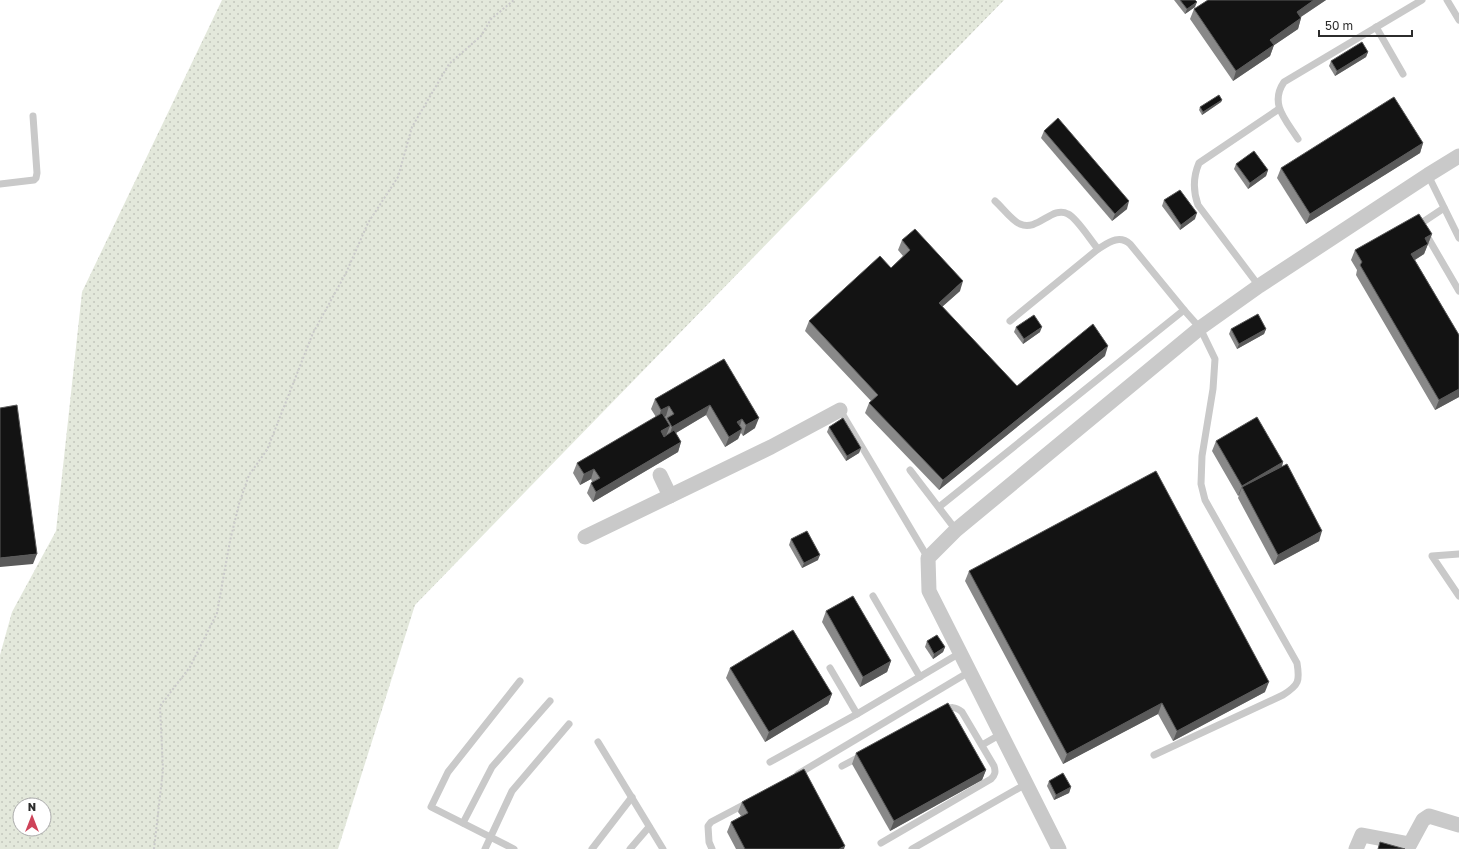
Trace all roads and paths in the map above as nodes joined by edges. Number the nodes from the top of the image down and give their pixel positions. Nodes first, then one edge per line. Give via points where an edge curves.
1 (514, 0) edge
2 (1422, 0) edge
3 (1447, 0) edge
4 (1459, 20) edge
5 (1376, 27) junction
6 (1403, 74) dead end
7 (1279, 109) junction
8 (33, 116) dead end
9 (1298, 139) dead end
10 (1459, 156) edge
11 (1428, 174) junction
12 (0, 184) edge
13 (995, 201) dead end
14 (1444, 208) junction
15 (1459, 238) edge
16 (1098, 249) junction
17 (1259, 286) junction
18 (1459, 291) edge
19 (1184, 310) junction
20 (1010, 321) dead end
21 (1200, 328) junction
22 (840, 410) joint
23 (910, 470) dead end
24 (660, 475) dead end
25 (670, 496) junction
26 (939, 507) junction
27 (956, 530) junction
28 (585, 537) dead end
29 (1459, 554) edge
30 (928, 558) junction
31 (873, 596) dead end
32 (1459, 596) edge
33 (960, 653) junction
34 (830, 668) dead end
35 (969, 672) junction
36 (920, 677) junction
37 (520, 681) dead end
38 (550, 701) dead end
39 (857, 714) junction
40 (936, 714) edge
41 (569, 724) dead end
42 (1001, 734) junction
43 (598, 742) dead end
44 (982, 746) junction
45 (869, 751) edge
46 (1154, 755) dead end
47 (770, 762) dead end
48 (842, 766) dead end
49 (792, 778) edge
50 (1026, 784) junction
51 (632, 797) junction
52 (752, 800) edge
53 (463, 823) junction
54 (1459, 825) edge
55 (650, 827) junction
56 (491, 837) junction
57 (881, 843) dead end
58 (154, 849) edge
59 (485, 849) edge
60 (514, 849) edge
61 (592, 849) edge
62 (630, 849) edge
63 (663, 849) edge
64 (712, 849) edge
65 (912, 849) edge
66 (1059, 849) edge
67 (1356, 849) edge

1 - 58 path via 491,19 481,36 449,64 412,127 398,177 368,223 346,272 313,333 267,450 249,474 230,541 217,613 190,667 160,706 163,770
2 - 5 lane
3 - 4 lane
5 - 6 lane
5 - 7 lane via 1284,82 1277,98
7 - 9 lane
7 - 17 lane via 1199,163 1194,177 1198,205
8 - 12 lane via 36,178
10 - 11 street
11 - 14 lane
11 - 17 street
13 - 16 lane via 1019,224 1031,225 1055,213 1068,214
14 - 15 lane
14 - 18 lane via 1420,224
16 - 19 lane via 1112,241 1126,240
16 - 20 lane
17 - 21 street
19 - 21 lane
19 - 26 lane
21 - 27 street
21 - 46 lane via 1215,359 1213,389 1202,456 1201,484 1206,500 1297,663 1299,676 1296,687 1283,695
22 - 25 street
22 - 30 lane
23 - 26 lane
24 - 25 street
25 - 28 street
26 - 27 lane
27 - 30 street
29 - 32 lane via 1432,556
30 - 33 street via 929,592
31 - 36 lane
33 - 35 street
33 - 36 lane
34 - 39 lane
35 - 42 street
35 - 49 lane
36 - 39 lane
37 - 53 lane via 448,772 431,807
38 - 53 lane via 492,767
39 - 47 lane
40 - 44 lane via 953,707 958,708
41 - 56 lane via 512,791
42 - 44 lane
42 - 50 street
43 - 51 lane
44 - 57 lane via 995,771 991,779
45 - 48 lane
50 - 65 lane
50 - 66 street
51 - 55 lane
51 - 61 lane
52 - 64 lane via 711,822 708,833
53 - 56 lane
54 - 67 street via 1429,816 1423,820 1410,844 1362,835
55 - 62 lane
55 - 63 lane
56 - 59 lane
56 - 60 lane

